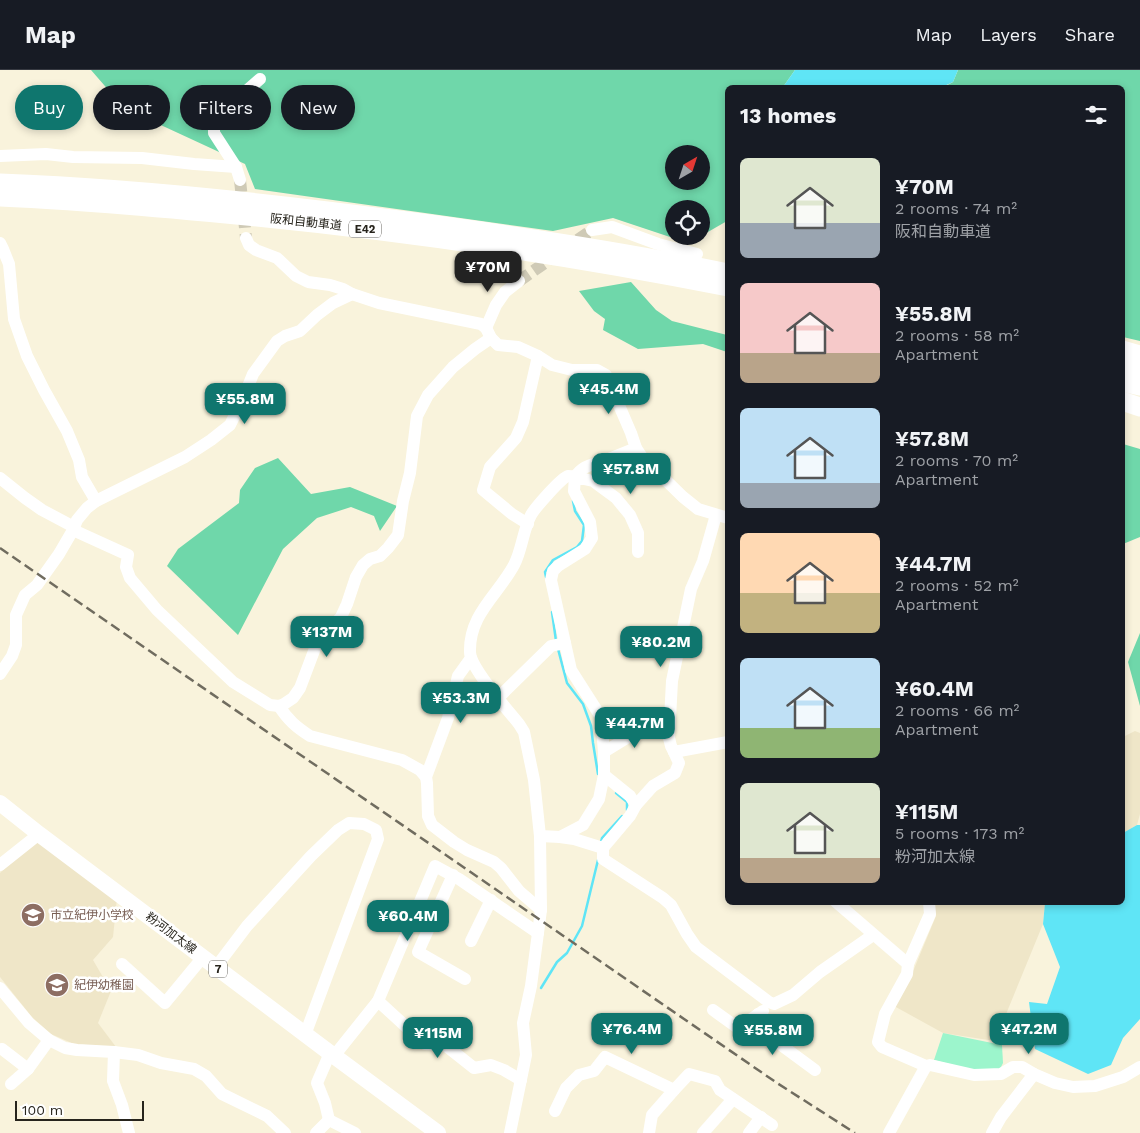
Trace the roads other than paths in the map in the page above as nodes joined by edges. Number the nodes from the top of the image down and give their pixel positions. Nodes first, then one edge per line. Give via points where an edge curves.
1 (260, 79) dead end
2 (0, 156) edge
3 (236, 167) junction
4 (240, 180) tunnel mouth
5 (0, 183) edge
6 (0, 197) edge
7 (592, 230) tunnel mouth
8 (246, 238) tunnel mouth
9 (0, 243) edge
10 (697, 254) dead end
11 (725, 272) edge
12 (519, 281) tunnel mouth
13 (725, 286) edge
14 (352, 294) junction
15 (488, 333) junction
16 (1125, 351) edge
17 (1140, 355) edge
18 (538, 356) junction
19 (1125, 368) edge
20 (1140, 372) edge
21 (1125, 383) edge
22 (1140, 386) edge
23 (1125, 402) edge
24 (1140, 407) edge
25 (636, 448) junction
26 (575, 476) junction
27 (0, 478) edge
28 (96, 501) junction
29 (722, 516) edge
30 (528, 524) junction
31 (73, 529) junction
32 (638, 552) dead end
33 (566, 643) junction
34 (471, 658) junction
35 (0, 674) edge
36 (498, 698) junction
37 (279, 706) junction
38 (650, 723) dead end
39 (725, 743) edge
40 (604, 752) junction
41 (674, 752) junction
42 (604, 775) junction
43 (426, 777) junction
44 (0, 803) edge
45 (636, 805) junction
46 (39, 834) junction
47 (540, 836) junction
48 (560, 837) junction
49 (603, 848) junction
50 (0, 864) edge
51 (453, 875) junction
52 (490, 900) junction
53 (839, 905) edge
54 (929, 905) edge
55 (541, 910) junction
56 (538, 932) junction
57 (873, 935) junction
58 (471, 941) dead end
59 (210, 962) junction
60 (122, 964) dead end
61 (908, 964) junction
62 (465, 979) dead end
63 (0, 988) edge
64 (378, 1001) junction
65 (774, 1004) junction
66 (713, 1010) dead end
67 (758, 1014) junction
68 (305, 1035) junction
69 (49, 1040) junction
70 (2, 1049) dead end
71 (114, 1052) junction
72 (332, 1055) junction
73 (926, 1066) junction
74 (1140, 1067) edge
75 (28, 1069) junction
76 (815, 1070) dead end
77 (1034, 1074) junction
78 (521, 1080) junction
79 (10, 1084) dead end
80 (674, 1090) junction
81 (733, 1099) junction
82 (555, 1111) dead end
83 (760, 1118) junction
84 (329, 1120) junction
85 (772, 1125) dead end
86 (129, 1133) edge
87 (285, 1133) edge
88 (316, 1133) edge
89 (355, 1133) edge
90 (438, 1133) edge
91 (510, 1133) edge
92 (649, 1133) edge
93 (703, 1133) edge
94 (749, 1133) edge
95 (889, 1133) edge
96 (992, 1133) edge

1 - 3 street via 214,123 214,133
2 - 3 street via 46,154 142,158
3 - 4 street
5 - 11 highway, 阪和自動車道 / E42 via 176,194 360,214 559,242
6 - 13 highway, 阪和自動車道 / E42 via 176,209 392,232 513,249
7 - 10 street via 612,227
8 - 14 street via 249,245 277,258 296,276
9 - 28 street via 8,264 14,318 27,356 67,431 82,477
12 - 15 street via 505,292 496,306
14 - 15 street via 379,304 481,324
14 - 28 street via 333,303 300,331 277,341 253,374 230,424 224,430 185,457
15 - 18 street via 498,345 518,347
15 - 37 street via 428,394 417,416 398,535 380,556 363,565 341,617 318,643 300,688 293,698
16 - 17 highway
18 - 25 street via 552,365 572,370 598,370 606,375
18 - 30 street via 523,422 516,438 490,467 483,490
19 - 20 highway
21 - 22 highway
23 - 24 highway
25 - 26 street via 589,465
25 - 29 street via 698,509
26 - 30 street via 560,480 532,514
26 - 32 street via 593,482 616,498 630,514 638,534
26 - 33 street via 574,491 590,522 592,538 586,549 553,571 551,580
27 - 31 street
28 - 31 street via 77,520
29 - 41 street via 691,589 672,681 669,738
30 - 34 street via 514,565 478,616 473,630
31 - 35 street via 37,585 25,595 16,615 16,645
31 - 37 street via 128,555 126,567 130,578 157,610 233,682 270,705
33 - 36 street via 550,646
33 - 40 street via 571,670 601,717
34 - 36 street
34 - 43 street via 458,676 448,718
36 - 47 street via 524,732 534,780
37 - 43 street via 288,720 310,736 402,760
38 - 40 street
39 - 41 street
40 - 42 street
41 - 45 street via 679,764 675,773 653,786
42 - 45 street
42 - 48 street via 599,799 583,825
43 - 55 street via 428,816 432,825 467,850 494,862 518,891
44 - 46 main road, 粉河加太線 / 7
45 - 49 street
46 - 50 street
46 - 59 main road, 粉河加太線 / 7
47 - 48 street
47 - 55 street
48 - 49 street
49 - 65 street via 603,859 671,905 696,947
51 - 52 street
51 - 62 street via 418,952
51 - 64 street via 435,866
52 - 56 street
52 - 58 street
53 - 57 street
54 - 61 street via 930,914
55 - 56 street
56 - 78 street via 523,1023 526,1055
57 - 61 street
57 - 65 street via 793,995
59 - 60 street via 165,1003
59 - 68 main road, 粉河加太線 / 7
59 - 68 street via 338,830 349,823 364,824 376,830 378,839
61 - 73 street via 907,974 885,1014 878,1042 882,1047
63 - 69 street via 29,1023
64 - 72 street
64 - 78 street via 425,1044 445,1045 474,1068 490,1066
65 - 67 street
66 - 67 street via 742,1031 747,1022
67 - 76 street via 777,1042
68 - 72 main road, 粉河加太線 / 7
69 - 71 street via 65,1048
69 - 75 street
70 - 75 street
71 - 86 street via 113,1081
71 - 87 street via 194,1069 206,1076 222,1094 267,1116
72 - 84 street via 317,1083
72 - 90 main road, 粉河加太線 / 7
73 - 77 street via 974,1075 1001,1074 1013,1067 1022,1067
73 - 95 street
74 - 77 street via 1123,1077 1095,1086 1073,1087
75 - 79 street
77 - 96 street via 1001,1116
78 - 91 street
80 - 81 street via 688,1074 715,1080 720,1090
80 - 82 street via 605,1057 594,1071 579,1074 566,1088
80 - 92 street via 652,1115
81 - 83 street
81 - 93 street
83 - 85 street
83 - 94 street
84 - 88 street
84 - 89 street

